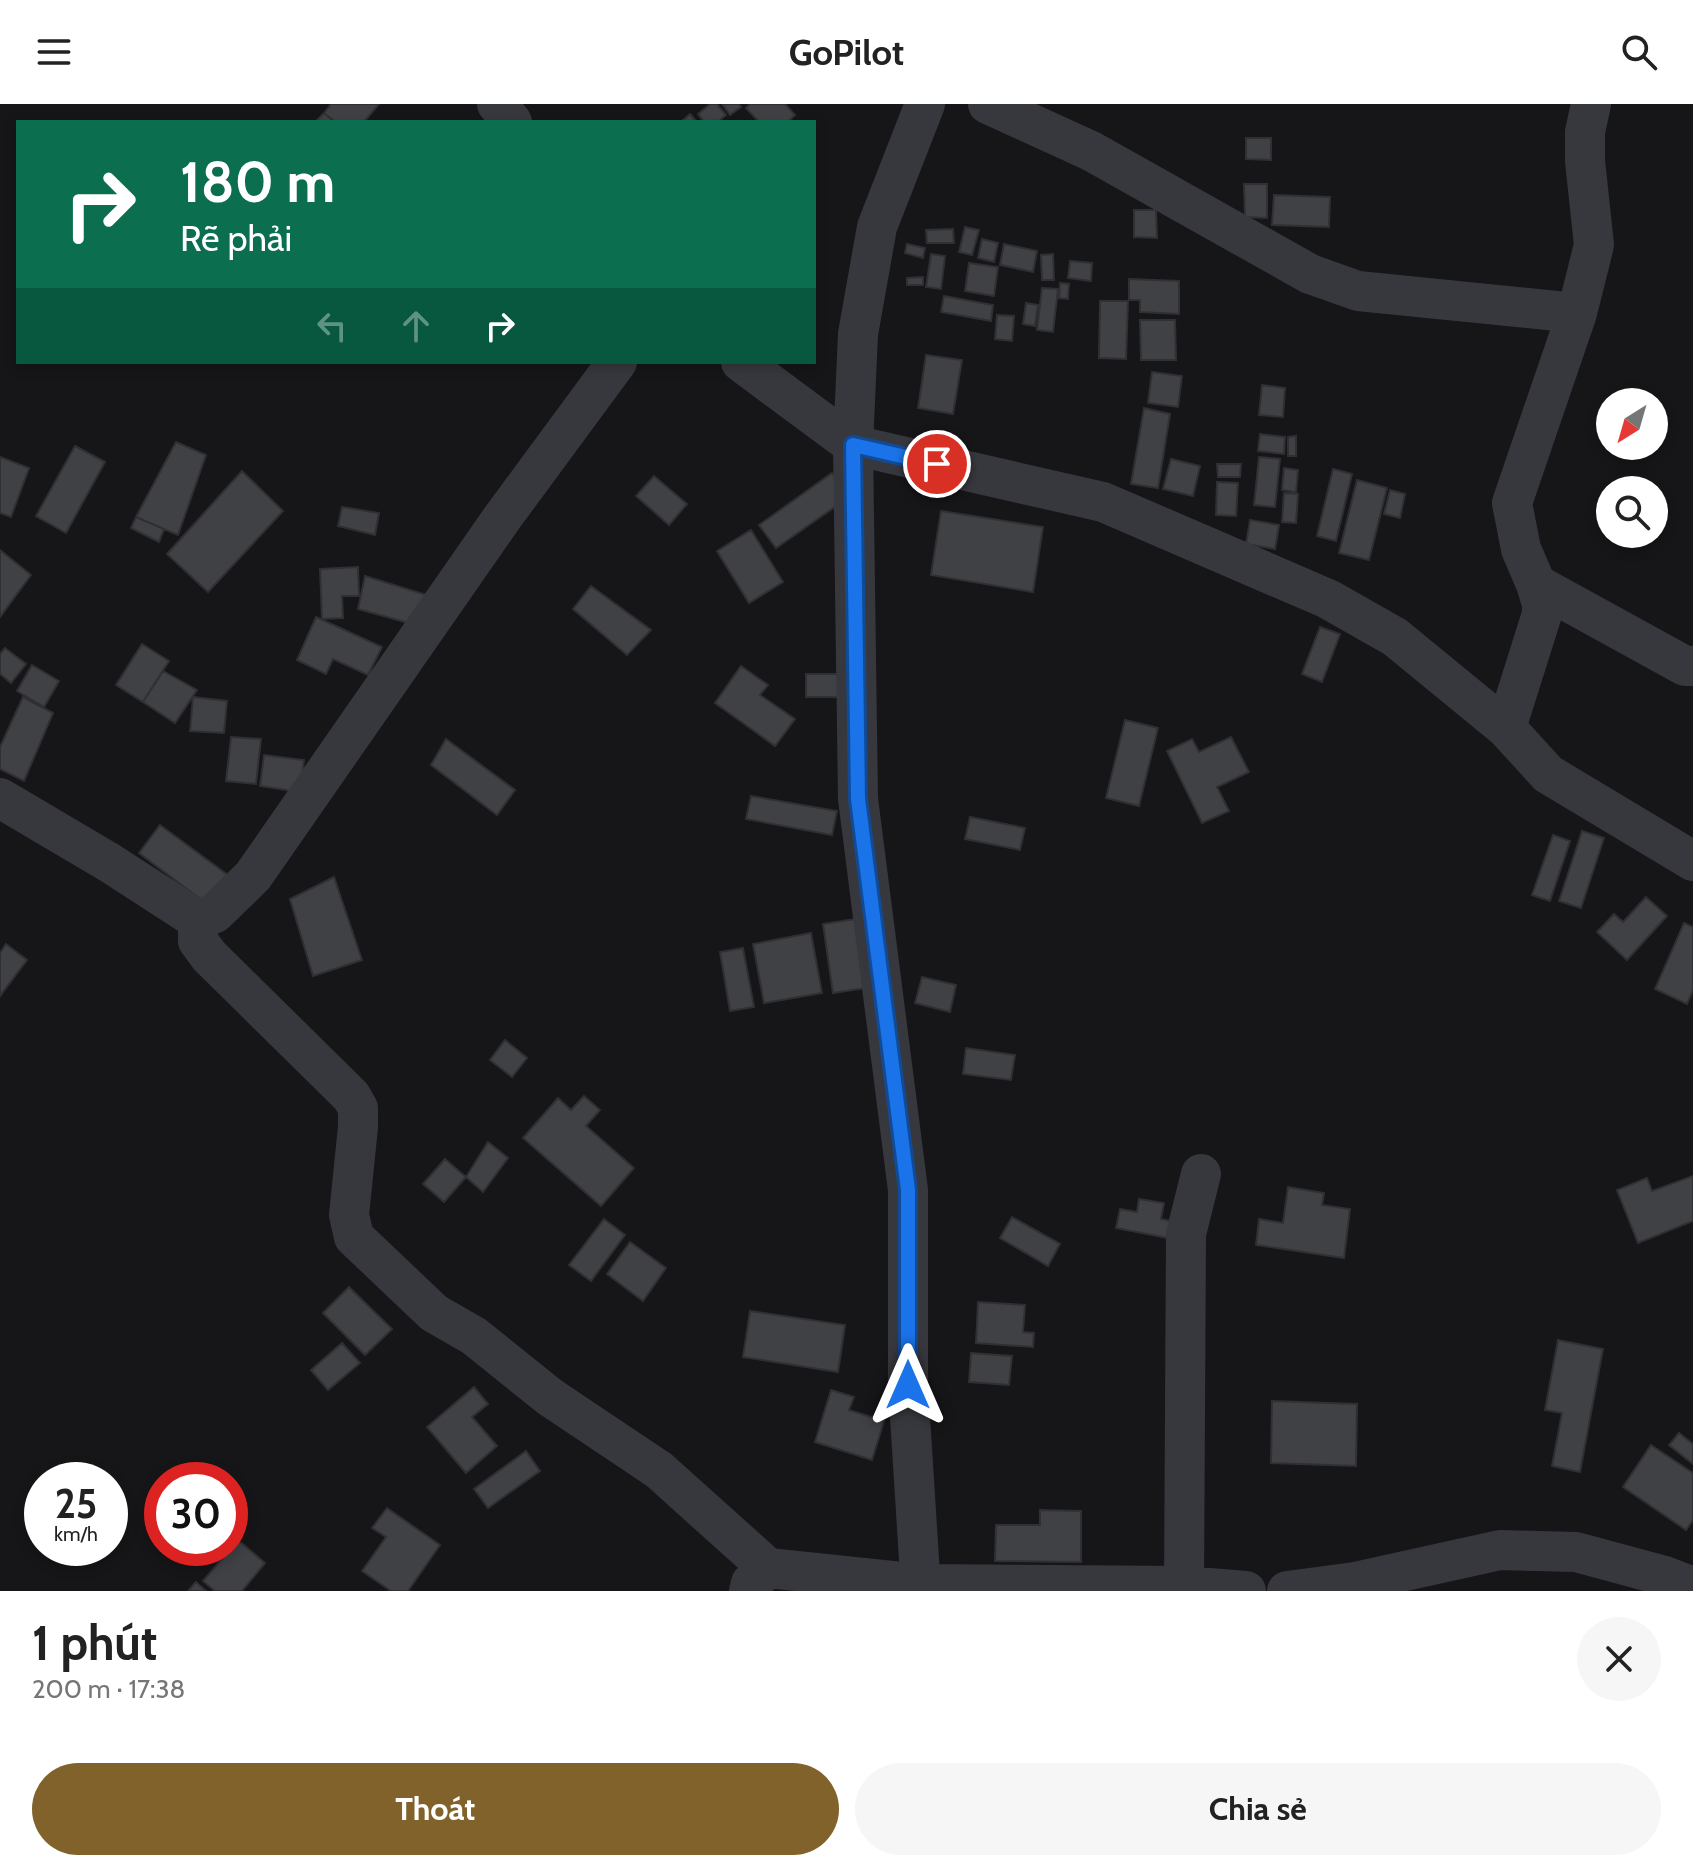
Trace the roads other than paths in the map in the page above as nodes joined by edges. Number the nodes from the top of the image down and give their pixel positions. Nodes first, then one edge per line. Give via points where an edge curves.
1 (497, 104) edge
2 (925, 104) edge
3 (988, 104) edge
4 (1591, 104) edge
5 (510, 120) edge
6 (1577, 313) junction
7 (616, 364) edge
8 (744, 364) edge
9 (853, 445) junction
10 (1536, 584) junction
11 (1693, 666) edge
12 (1506, 728) junction
13 (0, 798) edge
14 (1693, 861) edge
15 (198, 920) junction
16 (1201, 1174) dead end
17 (758, 1580) edge
18 (1184, 1586) junction
19 (921, 1587) edge
20 (1693, 1587) edge
21 (1246, 1591) edge
22 (1287, 1591) edge

1 - 5 street
2 - 9 street via 877,227 858,334
3 - 6 street via 1091,151 1310,274 1358,291
4 - 6 street via 1585,161 1594,245
6 - 10 street via 1512,503 1521,549
7 - 15 street via 253,876 215,913
8 - 9 street
9 - 12 street via 1103,502 1328,599 1395,637
9 - 19 street via 858,799 908,1190 908,1385
10 - 11 street
10 - 12 street via 1542,614
12 - 14 street via 1548,774
13 - 15 street
15 - 17 street via 198,941 209,956 358,1108 349,1215 354,1237 434,1313 474,1336 550,1397 659,1470
16 - 18 street via 1186,1234
17 - 19 street
18 - 19 street
18 - 21 street
20 - 22 street via 1576,1552 1500,1550 1355,1582

